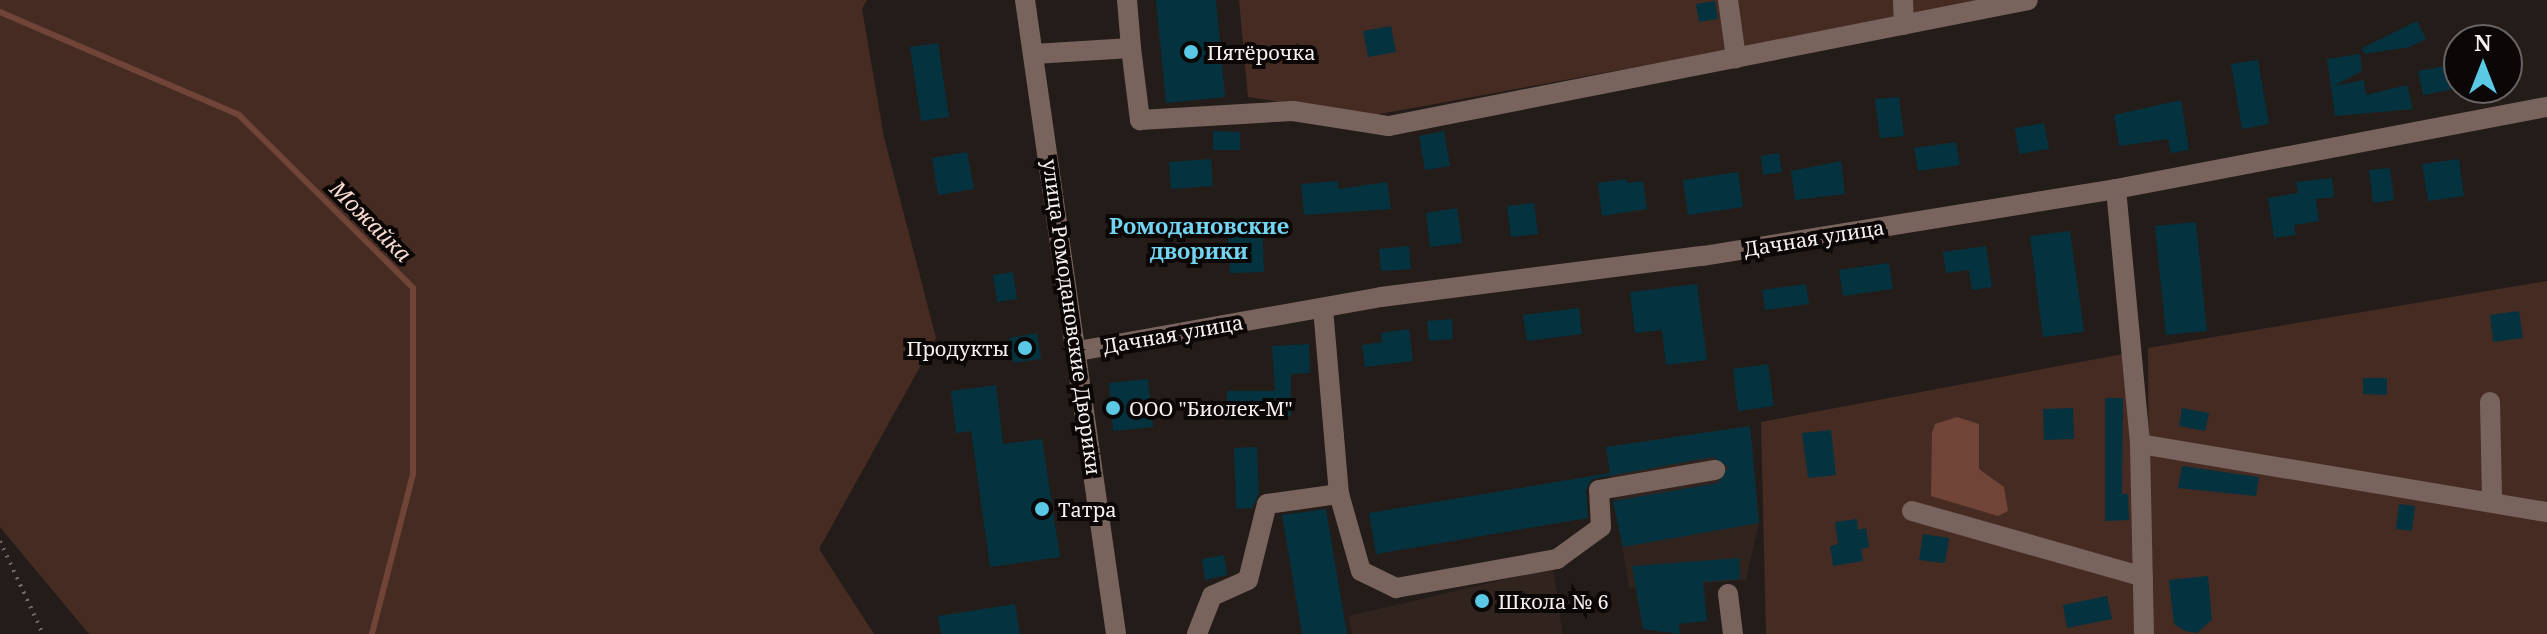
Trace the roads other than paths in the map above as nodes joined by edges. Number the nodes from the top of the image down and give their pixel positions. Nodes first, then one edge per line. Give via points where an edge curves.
1 (1025, 0) edge
2 (1127, 0) edge
3 (1728, 0) edge
4 (1903, 0) edge
5 (2028, 0) edge
6 (1904, 25) junction
7 (1131, 48) junction
8 (1034, 54) junction
9 (1736, 58) junction
10 (2547, 107) edge
11 (2116, 189) junction
12 (1323, 308) junction
13 (1078, 351) junction
14 (2490, 402) dead end
15 (2140, 444) junction
16 (1715, 470) dead end
17 (1339, 494) junction
18 (2492, 500) junction
19 (1912, 511) dead end
20 (2547, 512) edge
21 (2143, 577) junction
22 (1728, 594) dead end
23 (1116, 634) edge
24 (1197, 634) edge
25 (1733, 634) edge
26 (2144, 634) edge

1 - 8 street, улица Ромодановские Дворики
2 - 7 street
3 - 9 street
4 - 6 street
5 - 6 street
6 - 9 street
7 - 8 street
7 - 9 street via 1140,120 1293,111 1389,126
8 - 13 street, улица Ромодановские Дворики
10 - 11 street, Дачная улица
11 - 12 street, Дачная улица via 1703,256
11 - 15 street
12 - 13 street, Дачная улица
12 - 17 street
13 - 23 street, улица Ромодановские Дворики
14 - 18 street
15 - 18 street
15 - 21 street
16 - 17 street via 1599,490 1601,527 1557,559 1396,588 1361,571
17 - 24 street via 1267,504 1248,580 1212,596
18 - 20 street
19 - 21 street
21 - 26 street
22 - 25 street

